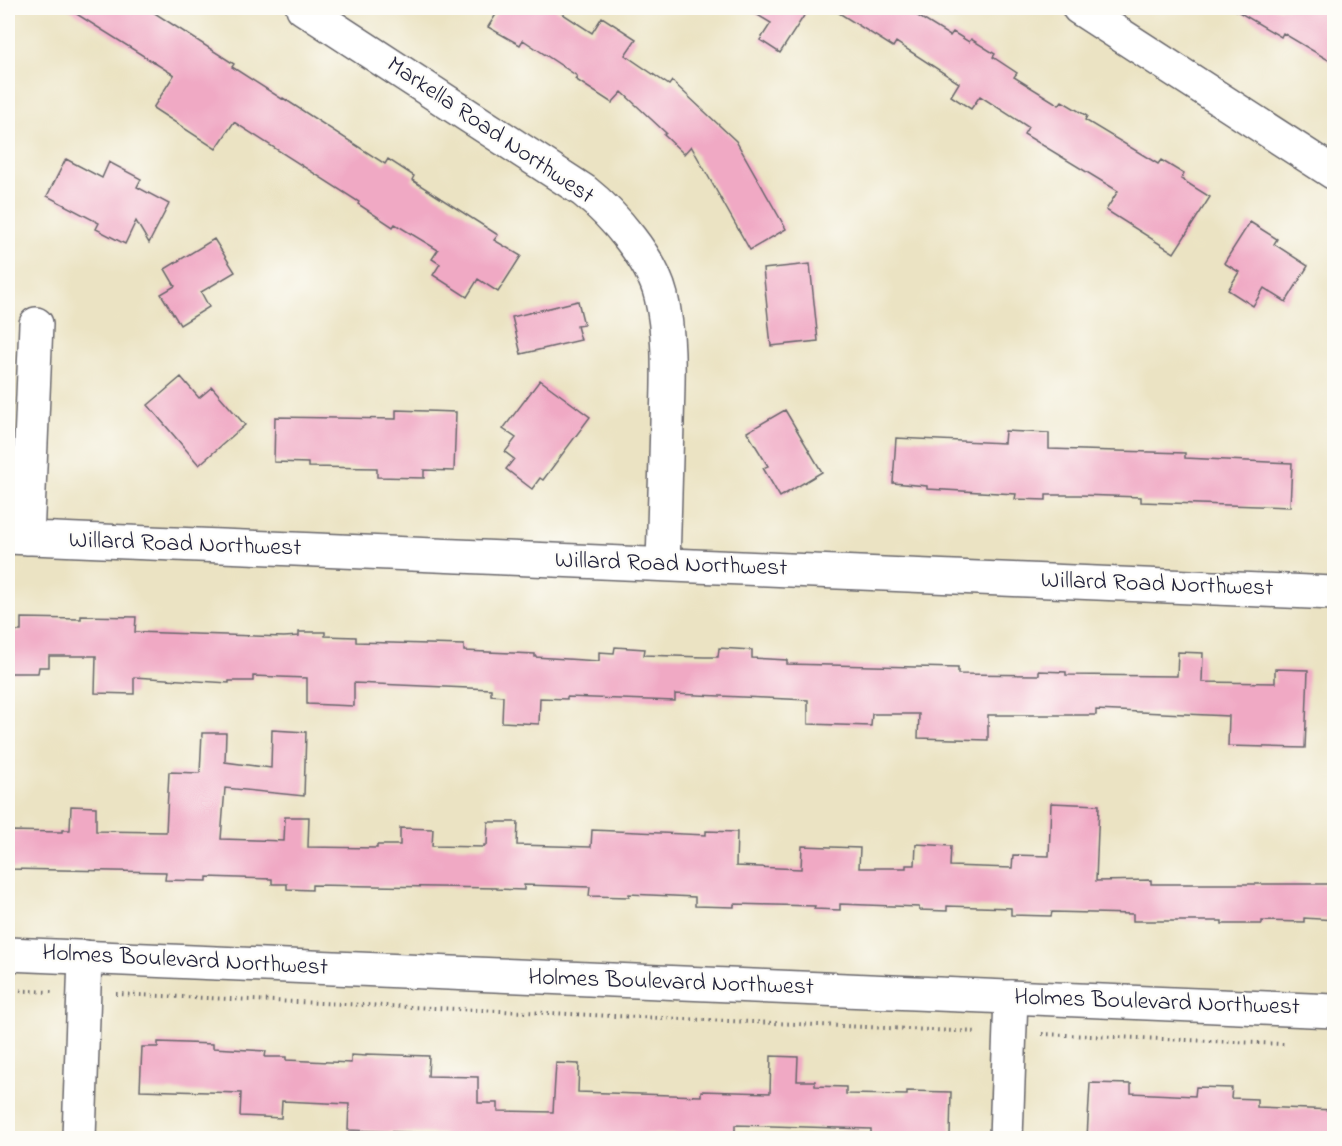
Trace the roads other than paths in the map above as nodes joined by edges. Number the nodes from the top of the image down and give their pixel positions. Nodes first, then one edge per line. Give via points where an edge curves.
1 (303, 8) edge
2 (1079, 8) edge
3 (1335, 173) edge
4 (36, 324) dead end
5 (17, 538) edge
6 (663, 564) junction
7 (1335, 593) edge
8 (8, 954) edge
9 (85, 957) junction
10 (1011, 997) junction
11 (1335, 1011) edge
12 (79, 1138) edge
13 (1006, 1138) edge

1 - 6 street, Markella Road Northwest via 584,191 629,235 661,294 669,353
2 - 3 street
4 - 5 street
5 - 6 street, Willard Road Northwest
6 - 7 street, Willard Road Northwest
8 - 9 street, Holmes Boulevard Northwest
9 - 10 street, Holmes Boulevard Northwest
9 - 12 street
10 - 11 street, Holmes Boulevard Northwest
10 - 13 street

